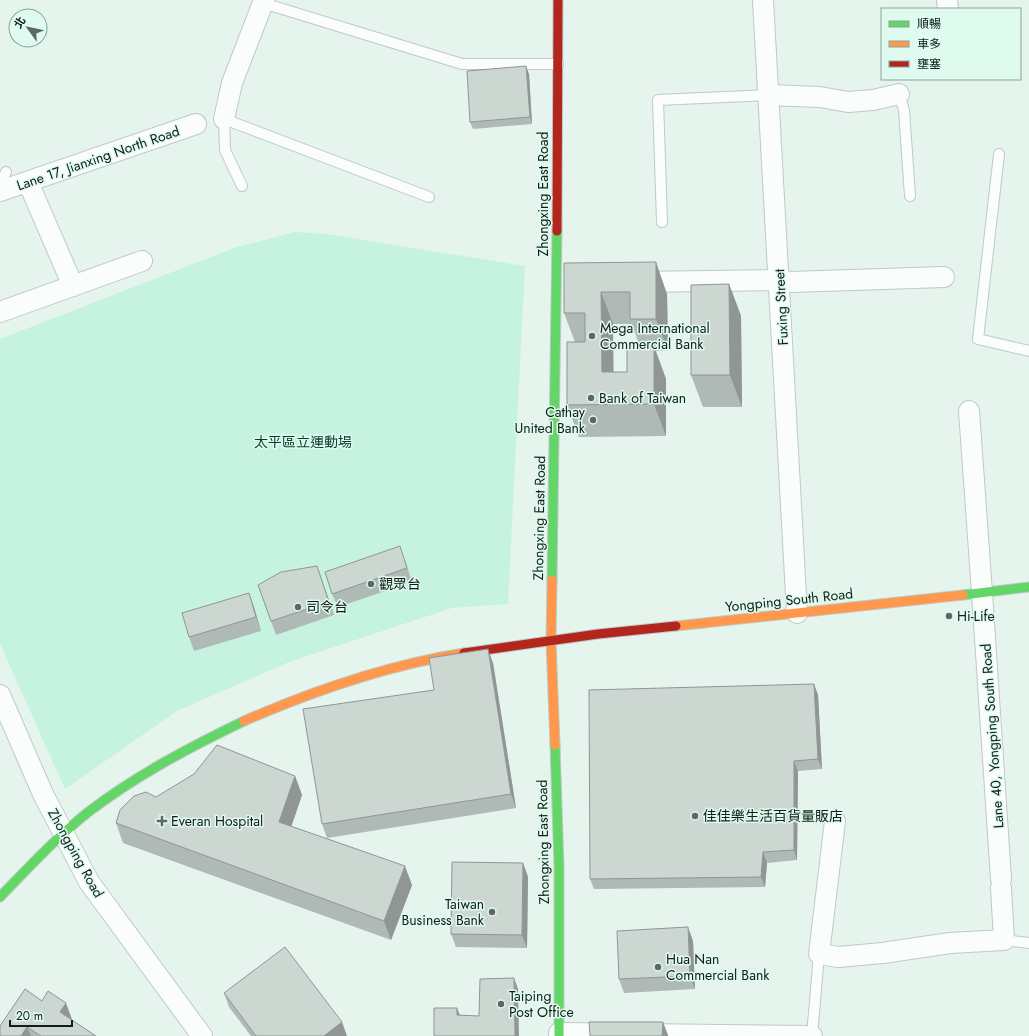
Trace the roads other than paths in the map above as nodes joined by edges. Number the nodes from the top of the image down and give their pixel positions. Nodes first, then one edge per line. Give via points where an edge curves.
1 (558, 0) edge
2 (763, 0) edge
3 (264, 1) edge
4 (558, 64) junction
5 (899, 94) joint
6 (768, 95) junction
7 (224, 119) junction
8 (196, 124) dead end
9 (999, 154) dead end
10 (6, 172) dead end
11 (28, 182) junction
12 (0, 185) edge
13 (242, 186) dead end
14 (0, 191) edge
15 (910, 196) dead end
16 (429, 197) dead end
17 (662, 222) dead end
18 (142, 261) dead end
19 (944, 277) dead end
20 (780, 280) junction
21 (620, 282) edge
22 (73, 286) junction
23 (0, 312) edge
24 (1029, 351) edge
25 (968, 411) dead end
26 (1029, 587) edge
27 (982, 593) junction
28 (798, 614) junction
29 (551, 641) junction
30 (0, 695) edge
31 (835, 821) dead end
32 (63, 834) junction
33 (0, 897) edge
34 (1004, 940) junction
35 (1029, 944) edge
36 (819, 954) junction
37 (194, 1032) edge
38 (559, 1035) edge
39 (812, 1036) edge

1 - 4 street, Zhongxing East Road
2 - 6 street, Fuxing Street
3 - 4 lane via 462,64
3 - 7 street via 232,83
4 - 29 street, Zhongxing East Road via 565,283
5 - 6 street via 848,102 820,97
5 - 15 lane via 904,110
6 - 17 lane via 658,100
6 - 20 street, Fuxing Street
7 - 13 lane via 225,150
7 - 16 lane
8 - 11 street, Lane 17, Jianxing North Road
9 - 24 lane via 978,339
10 - 12 lane
11 - 14 street, Lane 17, Jianxing North Road
11 - 22 street
18 - 22 street
19 - 20 street via 792,282
20 - 21 street
20 - 28 street, Fuxing Street
22 - 23 street
25 - 27 street, Lane 40, Yongping South Road
26 - 27 street, Yongping South Road
27 - 28 street, Yongping South Road
27 - 34 street, Lane 40, Yongping South Road
28 - 29 street, Yongping South Road via 611,632
29 - 32 street, Yongping South Road via 452,654 413,663 334,684 279,705 212,736 149,771 89,812
29 - 38 street, Zhongxing East Road via 558,867
30 - 32 street, Zhongping Road
31 - 36 street
32 - 33 street, Yongping South Road
32 - 37 street, Zhongping Road via 89,882
34 - 35 lane
34 - 36 street via 950,943 838,957
36 - 39 lane
38 - 39 street

